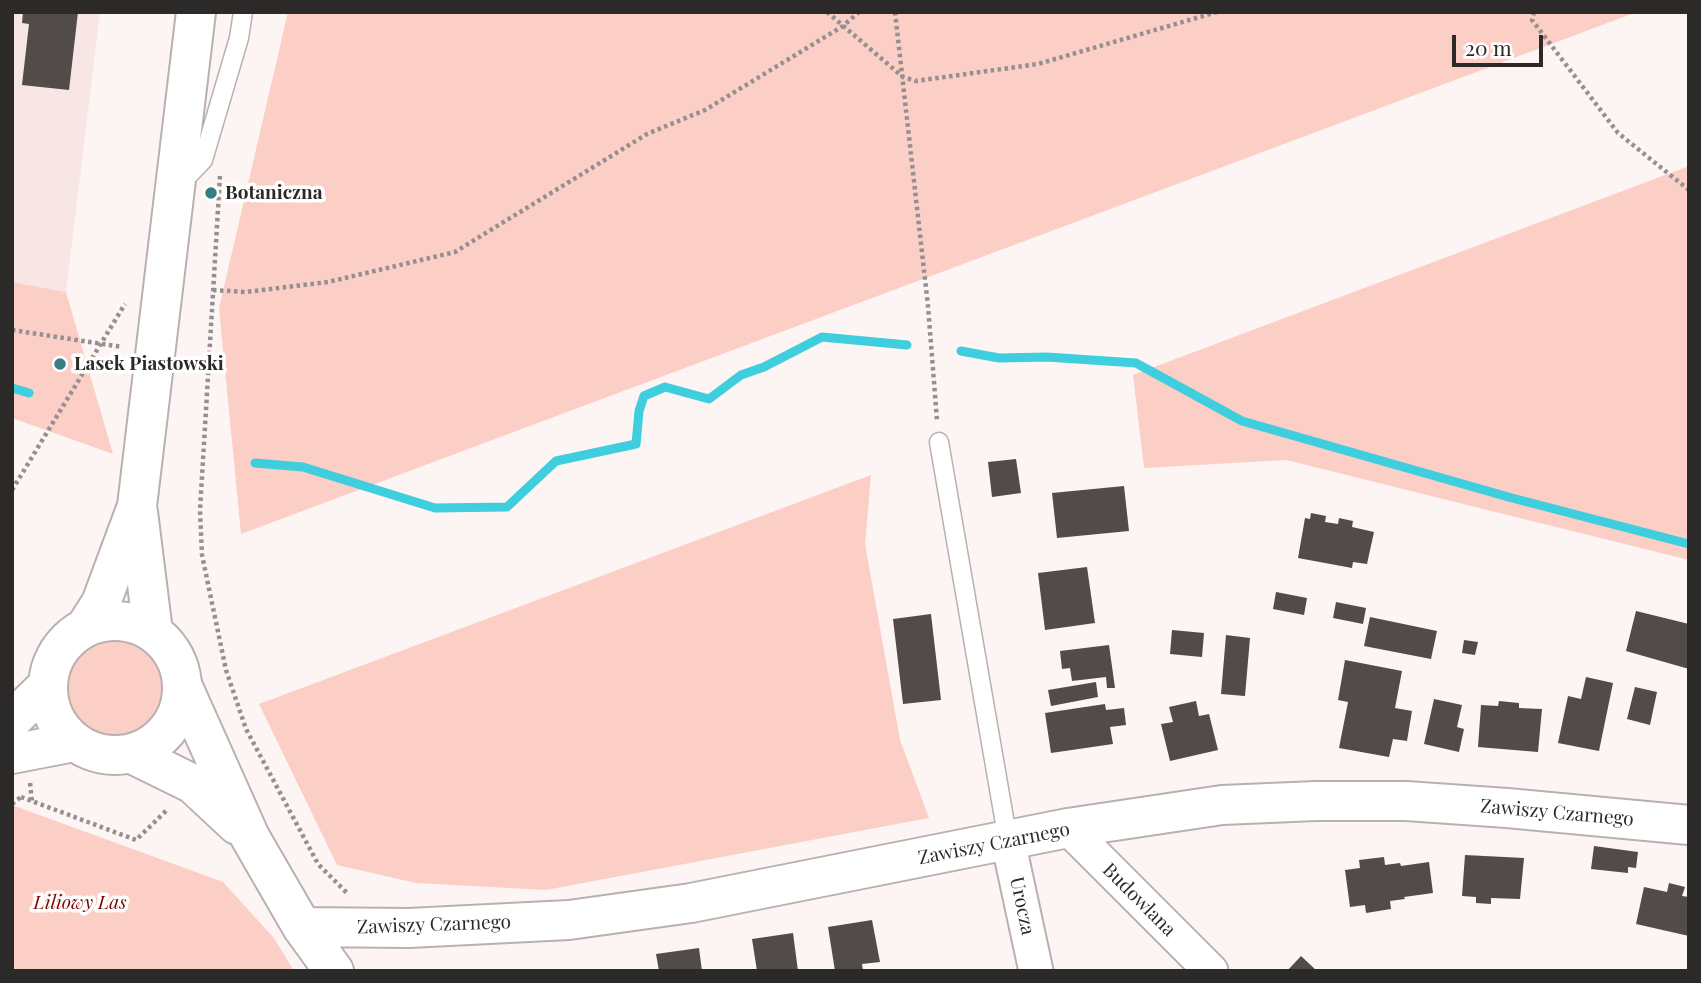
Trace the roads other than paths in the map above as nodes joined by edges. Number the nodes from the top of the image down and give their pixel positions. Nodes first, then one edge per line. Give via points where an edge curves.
1 (196, 12) edge
2 (243, 12) edge
3 (174, 191) junction
4 (939, 442) road end
5 (137, 506) junction
6 (85, 628) junction
7 (153, 632) junction
8 (48, 685) junction
9 (183, 687) junction
10 (12, 720) edge
11 (74, 742) junction
12 (12, 754) edge
13 (132, 754) junction
14 (1689, 825) edge
15 (1068, 828) junction
16 (250, 837) junction
17 (1008, 841) junction
18 (302, 927) junction
19 (334, 971) edge
20 (1036, 971) edge
21 (1211, 971) edge

1 - 3 street
2 - 3 lane via 203,160
3 - 5 street
4 - 17 lane
5 - 6 street via 101,603
5 - 7 street
6 - 7 street via 107,621 131,622
6 - 8 street via 65,642 53,662
7 - 9 street via 169,647
8 - 10 street
8 - 11 street via 50,707
9 - 13 street via 180,709 170,729 153,745
9 - 16 street
11 - 12 street
11 - 13 street via 102,754
13 - 16 street via 193,784
14 - 15 street, Zawiszy Czarnego via 1406,801 1317,801 1222,805
15 - 17 street, Zawiszy Czarnego
15 - 21 street, Budowlana
16 - 18 street
17 - 18 street, Zawiszy Czarnego via 691,903 569,920 410,928
17 - 20 street, Urocza
18 - 19 street

